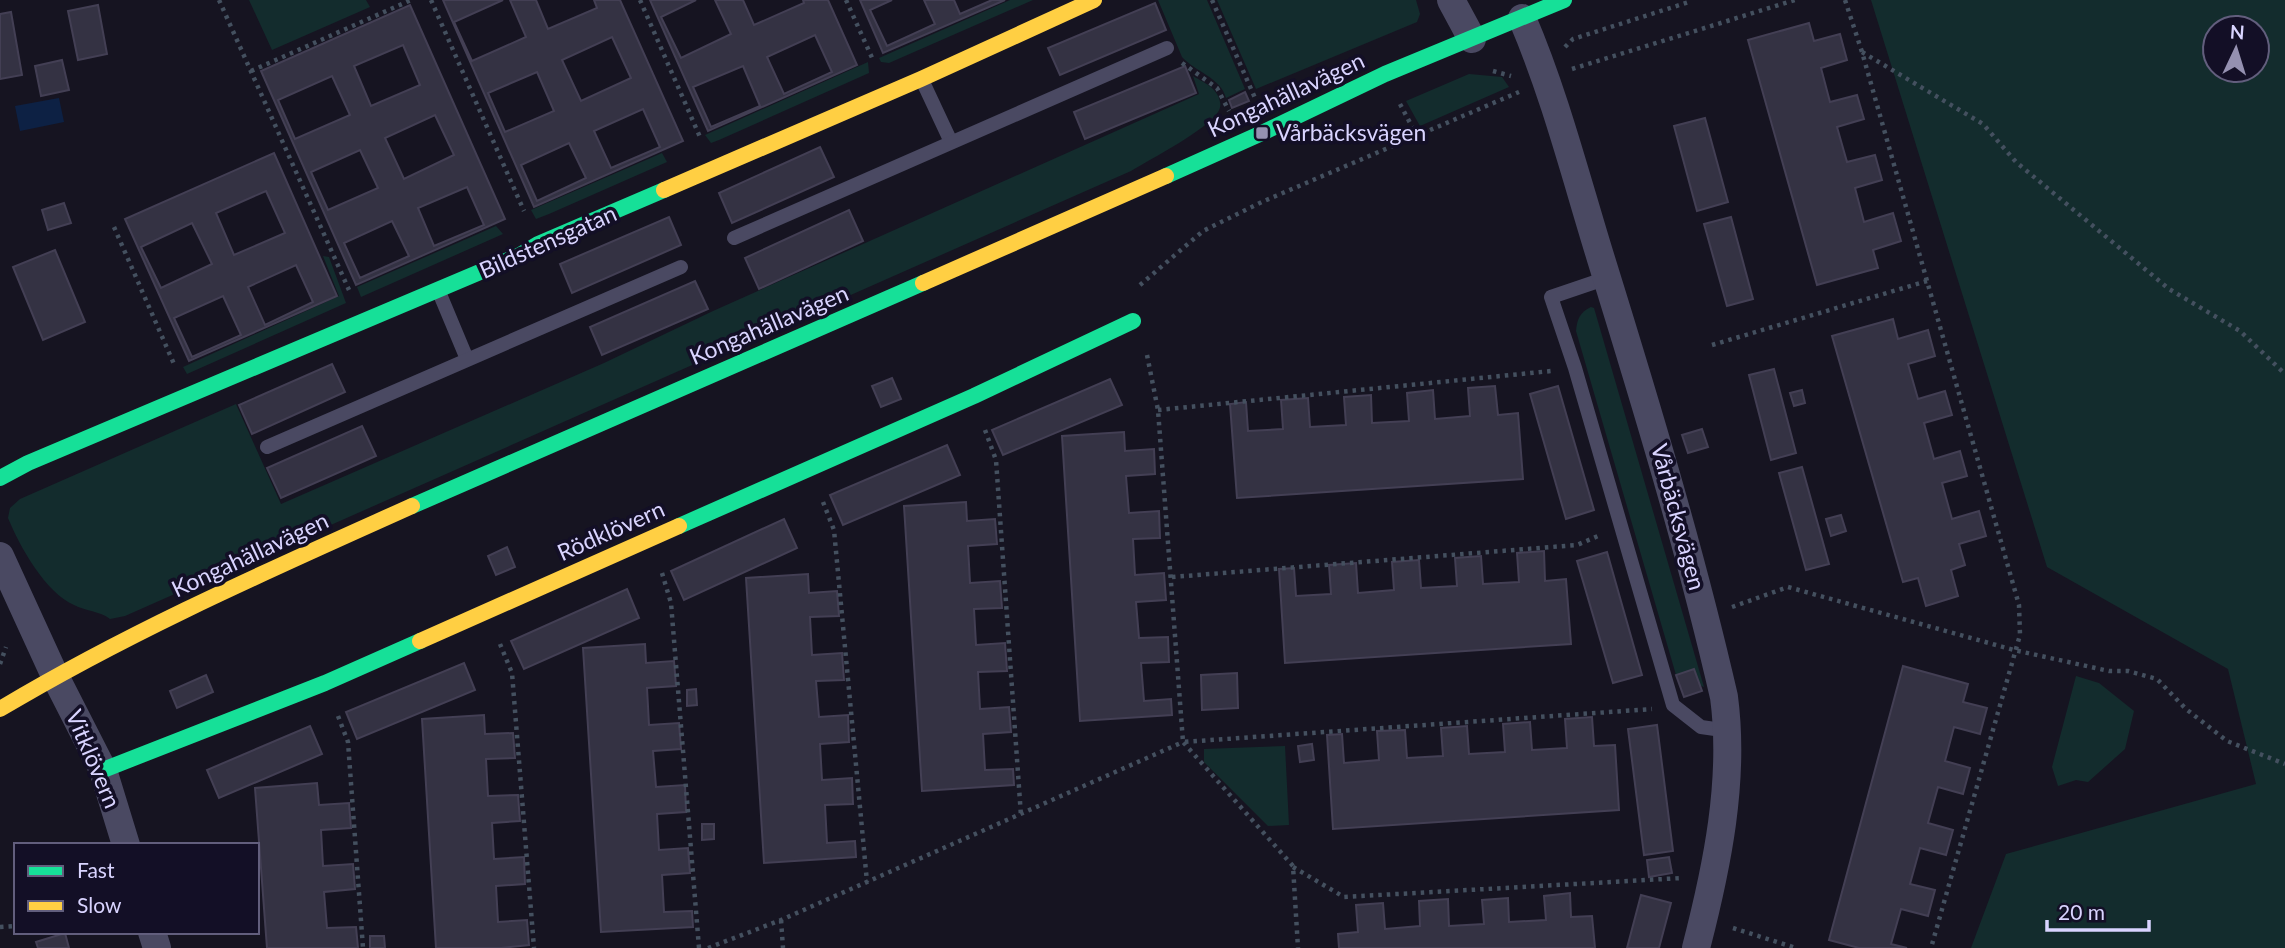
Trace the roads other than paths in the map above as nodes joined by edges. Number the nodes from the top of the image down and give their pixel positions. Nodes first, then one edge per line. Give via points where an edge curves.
1 (1094, 0) edge
2 (1451, 0) edge
3 (1564, 0) edge
4 (1522, 18) junction
5 (1472, 39) junction
6 (1167, 48) road end
7 (921, 79) junction
8 (951, 142) junction
9 (734, 238) dead end
10 (681, 267) dead end
11 (1607, 278) junction
12 (438, 290) junction
13 (1133, 321) road end
14 (467, 359) junction
15 (267, 447) dead end
16 (0, 478) edge
17 (0, 556) edge
18 (55, 676) junction
19 (0, 709) edge
20 (1729, 731) junction
21 (103, 770) junction
22 (125, 843) edge
23 (1696, 948) edge

1 - 7 street, Bildstensgatan
2 - 5 street
3 - 4 street, Kongahällavägen
4 - 5 street, Kongahällavägen
4 - 11 street, Vårbäcksvägen
5 - 18 street, Kongahällavägen via 285,563
6 - 8 lane
7 - 8 lane
7 - 12 street, Bildstensgatan
8 - 9 lane
10 - 14 lane
11 - 20 street, Vårbäcksvägen via 1671,486
11 - 20 lane via 1551,297 1673,705 1701,727
12 - 14 lane
12 - 16 street, Bildstensgatan
13 - 21 street, Rödklövern via 325,683
14 - 15 lane
17 - 18 street, Vitklövern
18 - 19 street, Kongahällavägen
18 - 21 street, Vitklövern
20 - 23 street, Vårbäcksvägen via 1727,781
21 - 22 street, Vitklövern

